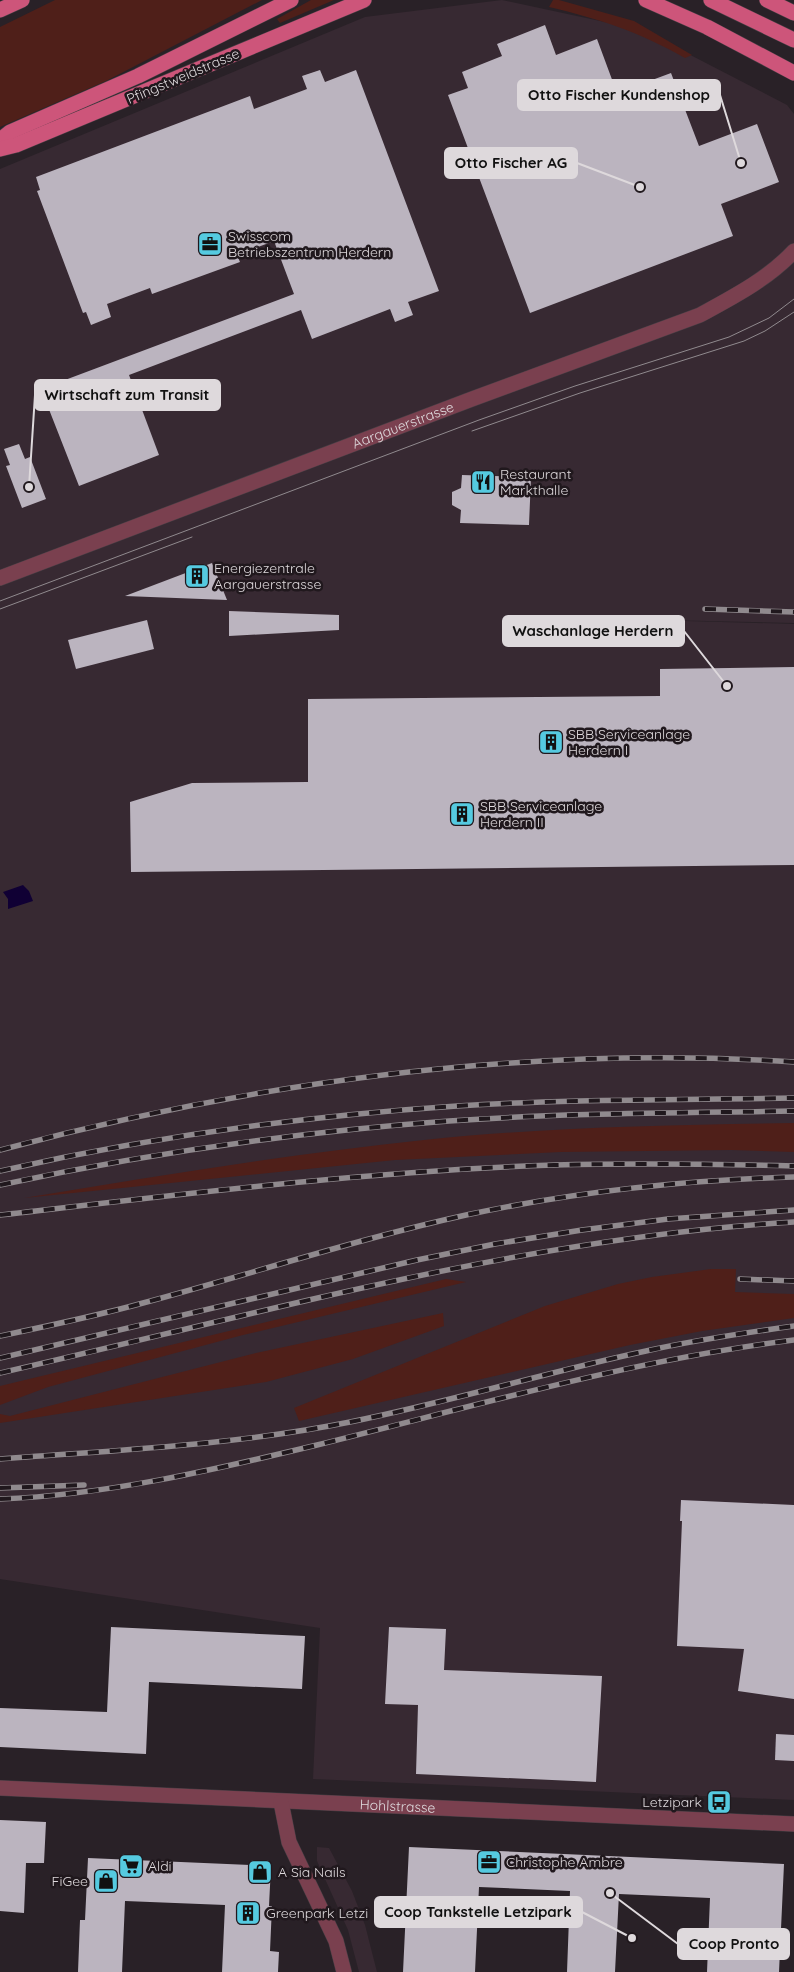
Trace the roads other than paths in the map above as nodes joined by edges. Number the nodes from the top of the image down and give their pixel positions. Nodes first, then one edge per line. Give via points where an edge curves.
1 (22, 0) edge
2 (291, 0) edge
3 (364, 0) edge
4 (646, 0) edge
5 (711, 0) edge
6 (766, 0) edge
7 (0, 10) edge
8 (794, 13) edge
9 (794, 40) edge
10 (794, 73) edge
11 (0, 140) edge
12 (0, 149) edge
13 (794, 251) edge
14 (0, 578) edge
15 (0, 1788) edge
16 (281, 1802) junction
17 (794, 1824) edge
18 (344, 1972) edge

1 - 7 main road
2 - 11 main road via 176,58 10,132
3 - 12 main road, Pfingstweidstrasse via 25,142
4 - 10 main road via 707,27
5 - 9 main road
6 - 8 main road
13 - 14 street, Aargauerstrasse via 759,281 700,314
15 - 16 street, Hohlstrasse
16 - 17 street, Hohlstrasse
16 - 18 street via 289,1842 336,1941

